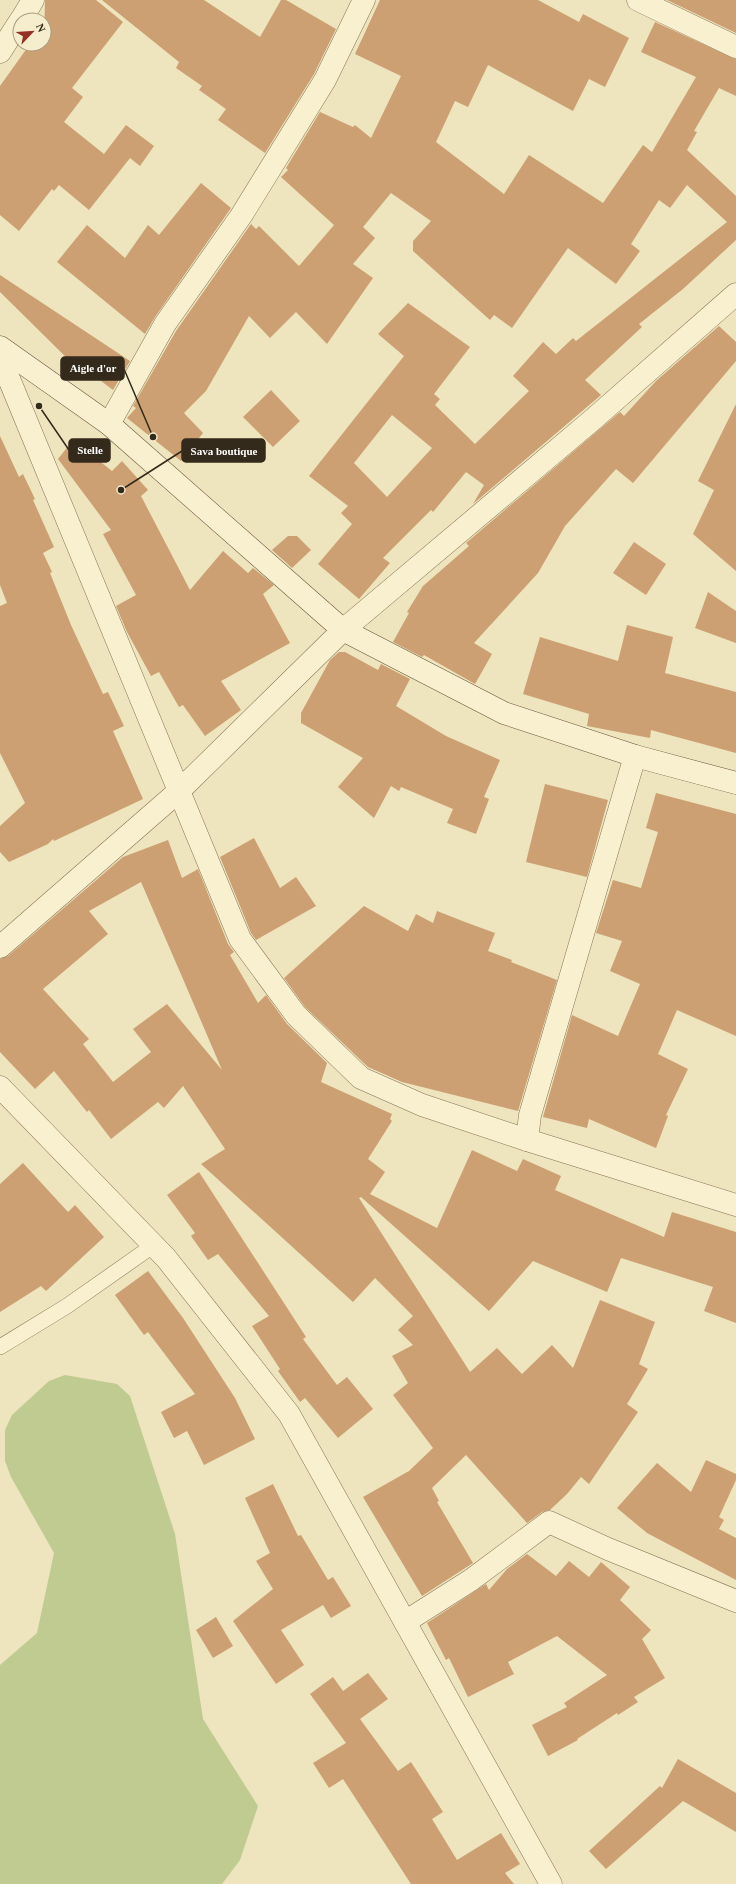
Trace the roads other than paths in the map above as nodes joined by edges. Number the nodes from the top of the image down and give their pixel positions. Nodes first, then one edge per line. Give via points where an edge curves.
1 (33, 0) edge
2 (364, 0) edge
3 (638, 0) edge
4 (25, 12) edge
5 (12, 33) edge
6 (736, 47) edge
7 (0, 52) edge
8 (736, 294) edge
9 (0, 347) edge
10 (0, 357) edge
11 (109, 424) junction
12 (343, 630) junction
13 (635, 756) junction
14 (736, 783) edge
15 (179, 791) junction
16 (0, 947) edge
17 (0, 1087) edge
18 (527, 1140) junction
19 (736, 1205) edge
20 (154, 1245) junction
21 (0, 1347) edge
22 (736, 1601) edge
23 (405, 1622) junction
24 (551, 1884) edge

1 - 4 street
2 - 11 street via 325,80 241,216 165,324
3 - 6 street
5 - 7 street
8 - 12 street via 590,422
9 - 11 street
10 - 15 street
11 - 12 street
12 - 13 street via 504,713
12 - 15 street
13 - 14 street
13 - 18 street via 530,1115
15 - 16 street
15 - 18 street via 240,939 296,1015 361,1078 422,1105
17 - 20 street
18 - 19 street
20 - 21 lane via 67,1306
20 - 23 street via 289,1414
22 - 23 street via 549,1522 471,1580
23 - 24 street

